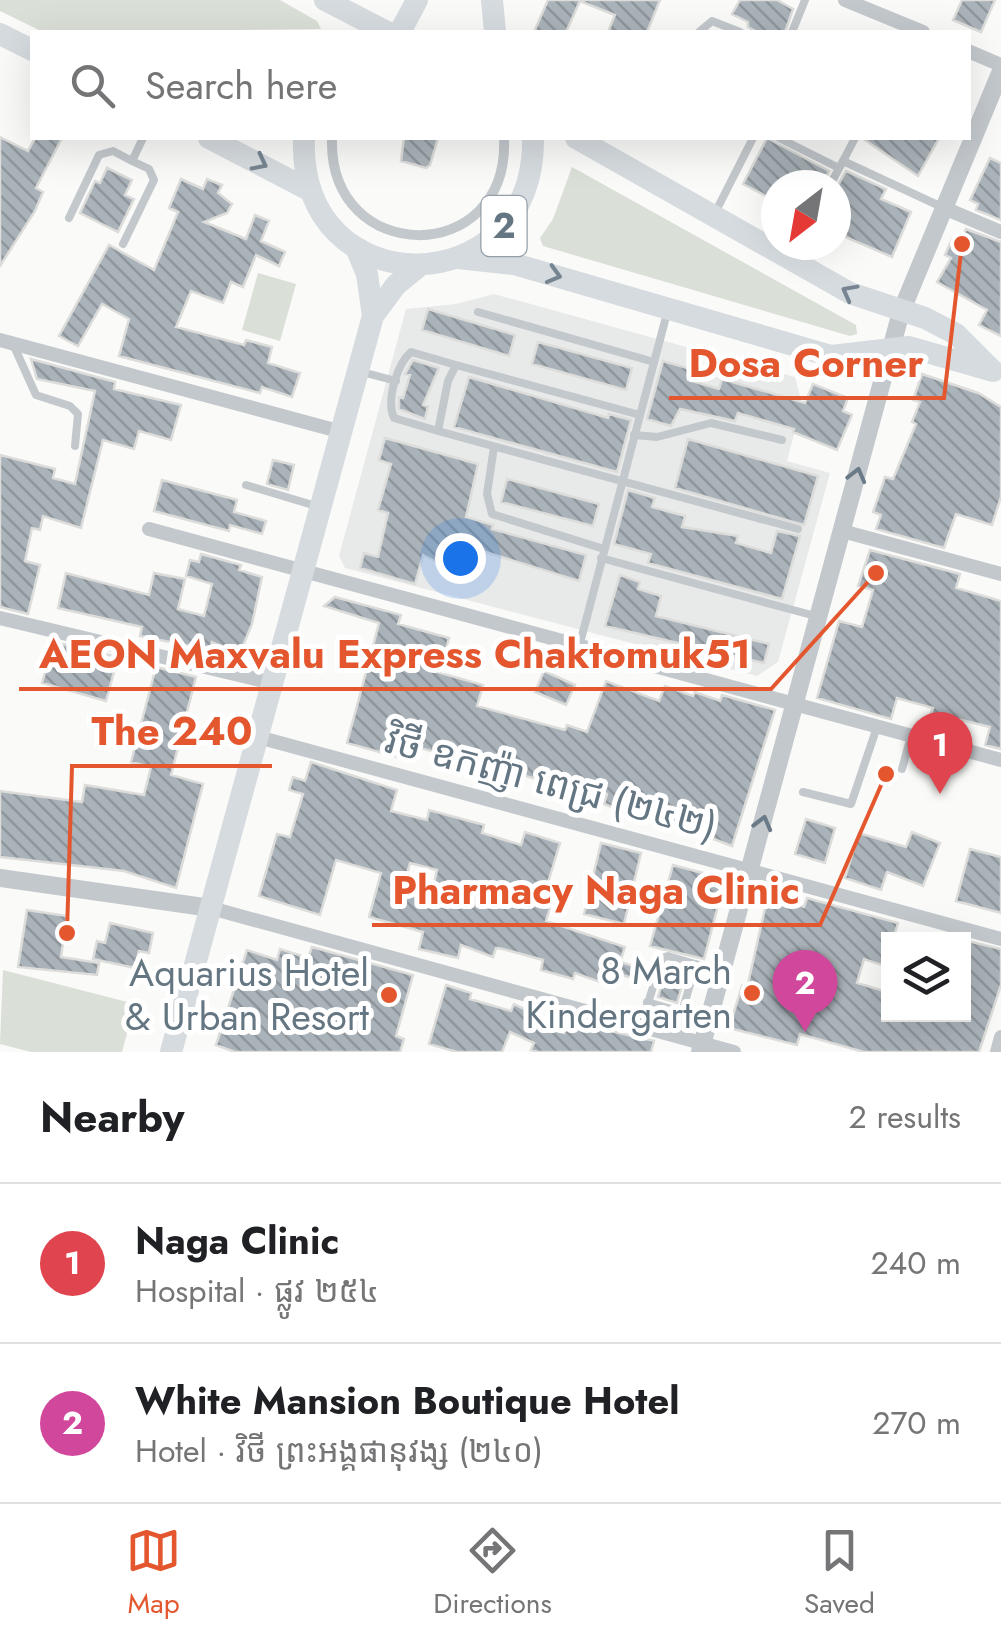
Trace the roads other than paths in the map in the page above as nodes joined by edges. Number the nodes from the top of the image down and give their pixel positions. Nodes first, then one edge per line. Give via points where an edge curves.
1 (325, 0) edge
2 (418, 0) edge
3 (492, 0) edge
4 (805, 0) edge
5 (845, 0) edge
6 (383, 30) edge
7 (401, 30) edge
8 (495, 30) edge
9 (702, 30) edge
10 (734, 30) edge
11 (793, 30) edge
12 (918, 30) edge
13 (0, 34) edge
14 (30, 49) edge
15 (971, 53) edge
16 (1001, 68) edge
17 (142, 140) edge
18 (213, 140) edge
19 (304, 140) edge
20 (332, 140) edge
21 (504, 140) edge
22 (533, 140) edge
23 (580, 140) edge
24 (752, 140) edge
25 (784, 140) edge
26 (854, 140) edge
27 (132, 161) junction
28 (841, 165) junction
29 (838, 170) edge
30 (310, 190) junction
31 (944, 208) junction
32 (714, 215) junction
33 (70, 218) dead end
34 (1001, 232) edge
35 (123, 244) dead end
36 (357, 250) junction
37 (458, 258) junction
38 (419, 266) junction
39 (668, 309) junction
40 (478, 312) dead end
41 (902, 312) junction
42 (374, 316) junction
43 (6, 341) edge
44 (891, 348) junction
45 (654, 362) junction
46 (456, 365) junction
47 (358, 371) junction
48 (997, 373) edge
49 (396, 382) junction
50 (640, 416) junction
51 (438, 431) junction
52 (342, 432) junction
53 (634, 435) junction
54 (782, 440) dead end
55 (74, 446) dead end
56 (494, 447) junction
57 (621, 482) junction
58 (246, 486) dead end
59 (321, 508) junction
60 (149, 529) dead end
61 (798, 529) dead end
62 (842, 531) junction
63 (602, 553) junction
64 (303, 573) junction
65 (1001, 574) edge
66 (819, 617) junction
67 (0, 618) edge
68 (578, 647) junction
69 (272, 683) junction
70 (795, 705) junction
71 (877, 727) junction
72 (912, 736) junction
73 (258, 738) junction
74 (1001, 760) edge
75 (902, 769) dead end
76 (803, 792) dead end
77 (750, 870) junction
78 (0, 878) edge
79 (211, 908) junction
80 (1001, 939) edge
81 (696, 964) junction
82 (722, 972) junction
83 (647, 1002) junction
84 (682, 1012) junction
85 (641, 1026) junction
86 (675, 1036) junction
87 (1001, 1037) edge
88 (702, 1048) edge
89 (171, 1052) edge
90 (734, 1052) edge
91 (997, 1052) edge

1 - 6 main road
2 - 7 main road
3 - 8 main road
4 - 11 lane
5 - 12 street
9 - 10 lane via 712,22
13 - 14 main road
15 - 16 street
16 - 31 street
17 - 27 lane
18 -> 30 main road
19 - 30 main road
20 - 21 street via 347,199 378,226 419,236 459,226 490,198 505,159
22 - 37 main road, 2 via 524,198 487,242
23 - 32 main road
24 - 32 lane
25 - 28 lane
26 - 28 lane
27 - 33 lane via 112,151 99,155
27 - 35 lane via 149,169 154,180
28 - 29 lane
28 - 31 lane
30 - 36 main road via 329,223
31 - 34 street
31 - 41 street
41 -> 32 main road via 850,294
36 - 38 main road, 2
36 - 42 main road
37 - 38 main road, 2
37 -> 39 main road via 514,264
38 - 42 main road
39 - 44 main road via 831,356
39 - 45 lane
40 - 45 lane
41 - 44 street
41 - 48 main road via 956,334
42 - 47 main road
43 - 52 street
43 - 55 lane via 36,395 78,414
44 - 48 main road via 928,350
62 -> 44 street
45 - 50 lane
46 - 49 lane via 411,352
46 - 50 lane
46 - 51 lane
47 - 49 lane
47 - 52 main road
49 - 51 lane via 394,418
50 - 53 lane
51 - 56 lane
52 - 59 main road
53 - 54 lane via 657,437 711,423
53 - 57 lane
56 - 57 lane
56 - 63 lane via 486,494 492,514
57 - 61 lane
57 - 63 lane
58 - 59 lane
59 - 64 main road
60 - 64 street
62 - 65 street
62 - 66 street
63 - 66 lane
63 - 68 lane
64 - 68 street
64 - 69 main road
66 - 70 street
67 - 69 street
68 - 70 street
69 - 73 main road
70 - 71 street
77 -> 70 street
71 - 72 street
71 - 76 lane via 851,804
72 - 74 street
72 - 75 lane
73 - 77 street, វិថី ឧកញ៉ា ពេជ្រ (២៤២)
73 - 79 main road
77 - 80 street, វិថី ឧកញ៉ា ពេជ្រ (២៤២)
77 - 82 street
78 - 79 street
79 - 85 street
79 - 89 main road
81 - 82 lane
81 - 83 lane via 662,958
81 - 84 lane
82 - 88 street
83 - 84 lane
83 - 85 lane
84 - 86 lane
85 - 86 street
86 - 88 street
87 - 91 street
88 - 90 street

